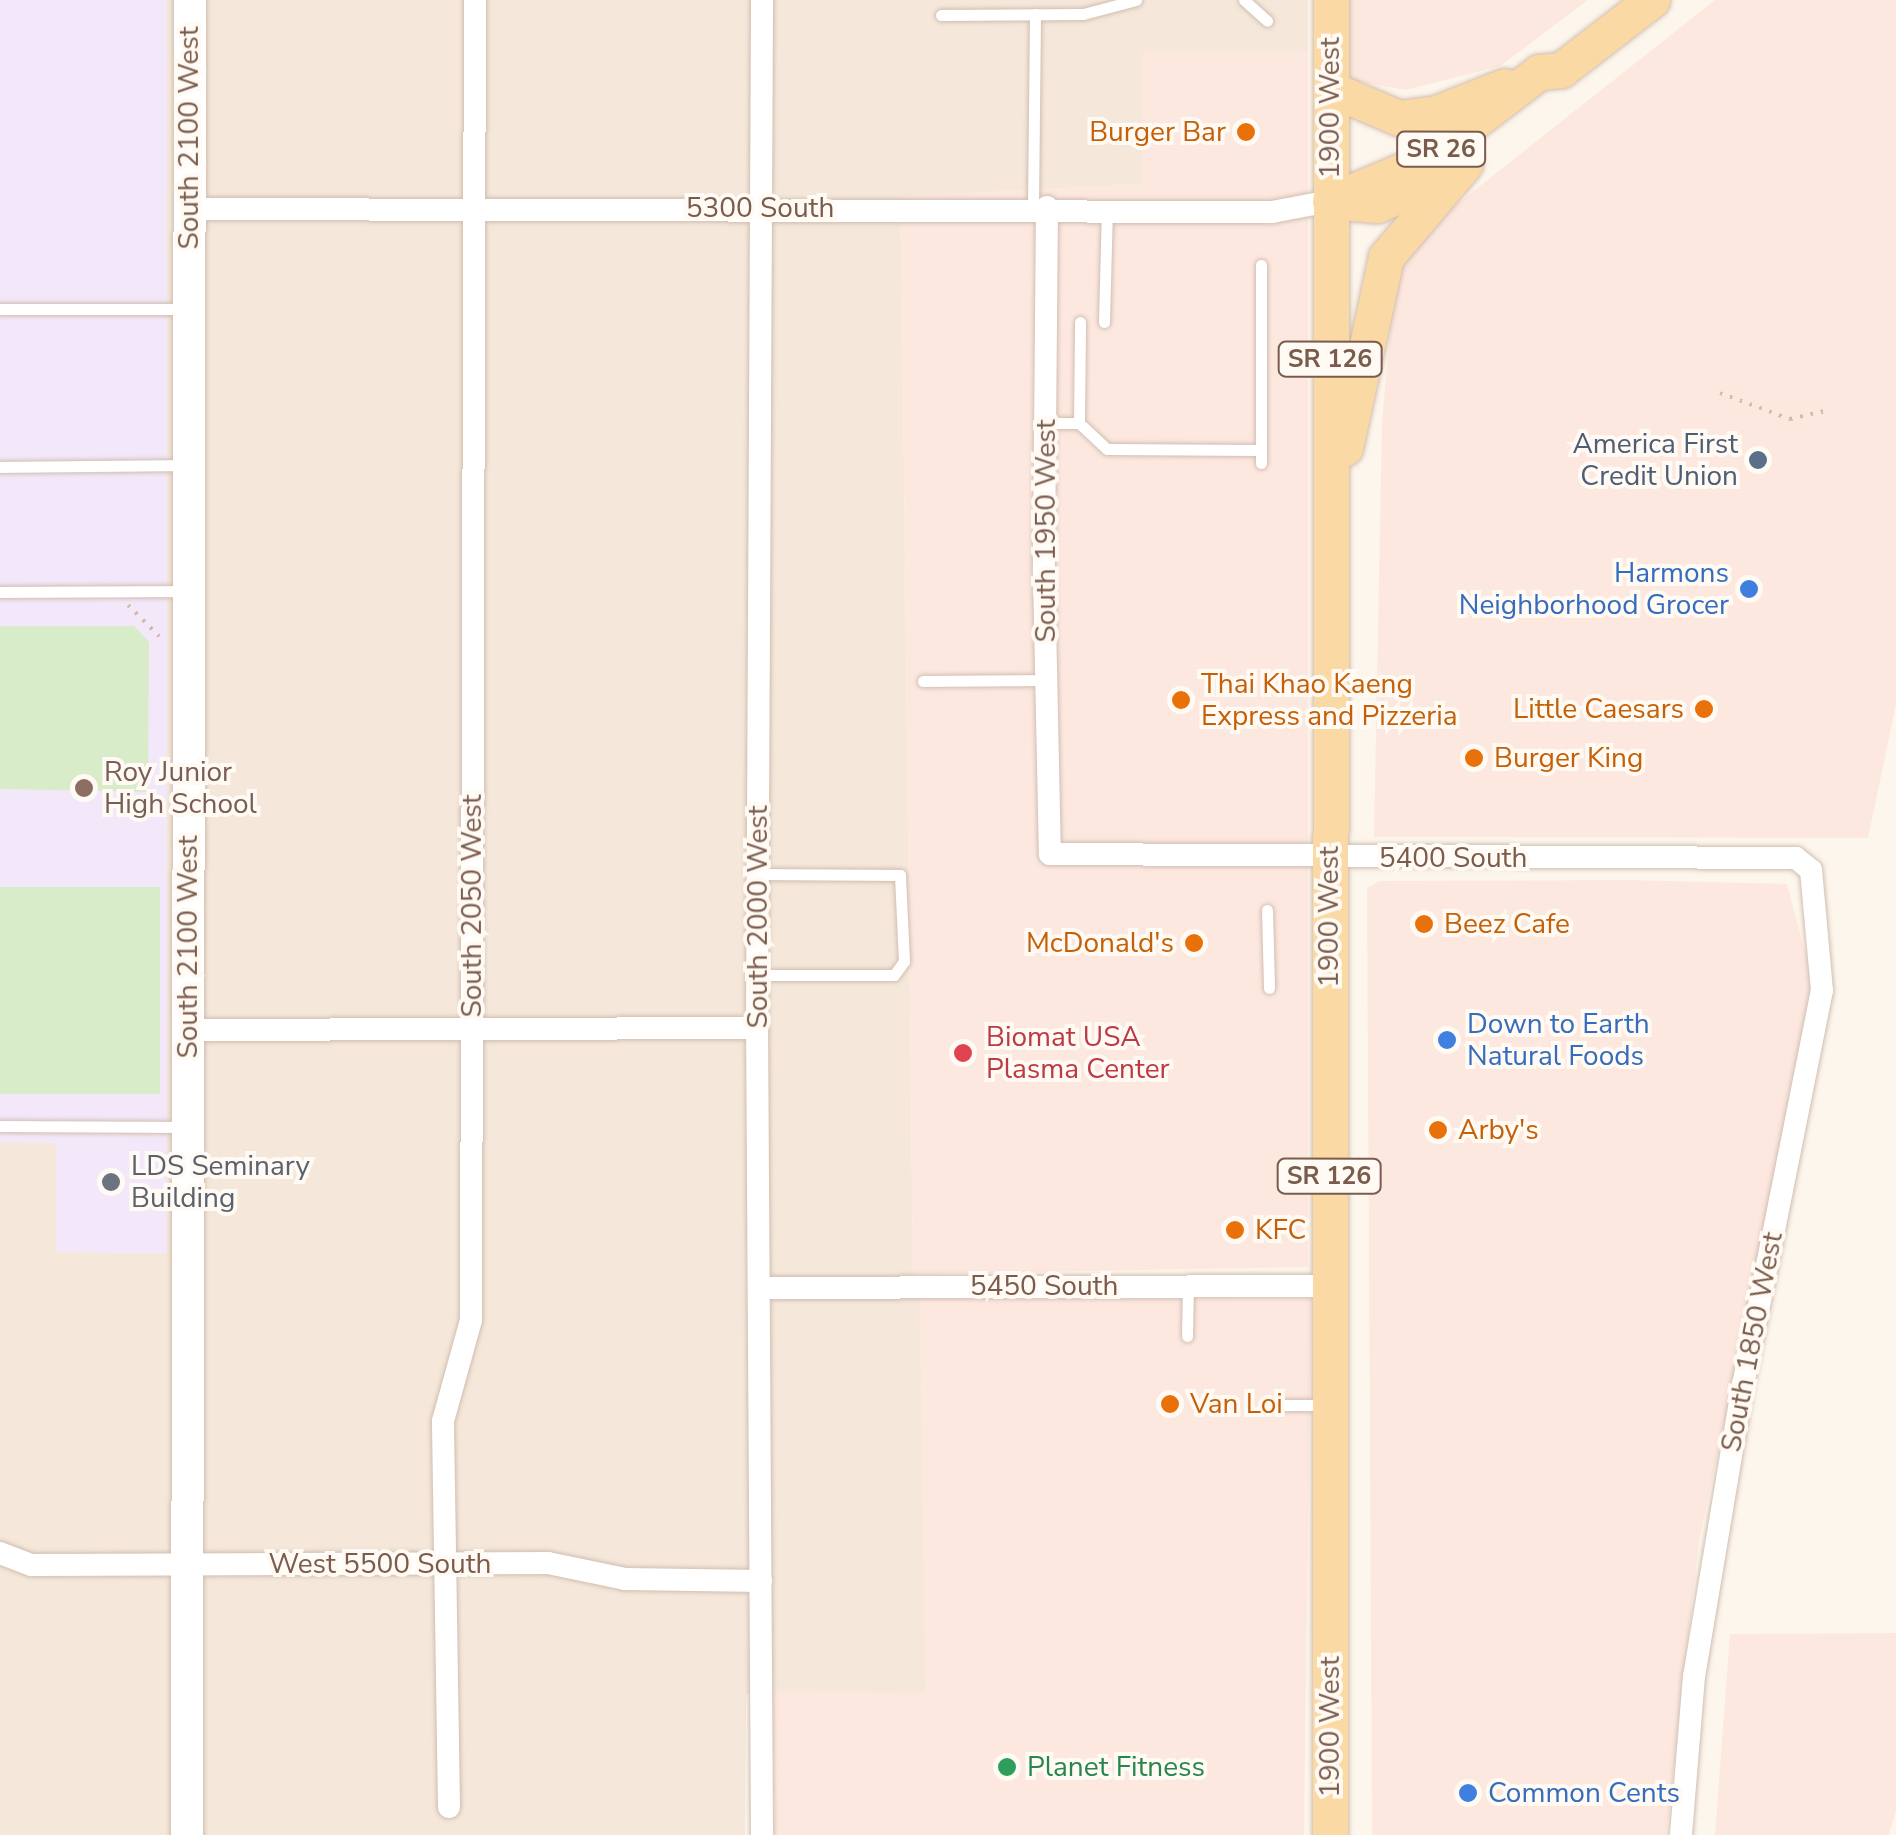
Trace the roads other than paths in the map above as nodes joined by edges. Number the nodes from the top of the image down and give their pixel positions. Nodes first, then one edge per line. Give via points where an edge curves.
1 (190, 0) edge
2 (476, 0) edge
3 (762, 0) edge
4 (1136, 0) edge
5 (1244, 0) edge
6 (1331, 0) edge
7 (1652, 0) edge
8 (940, 14) dead end
9 (1034, 14) junction
10 (1266, 21) dead end
11 (1550, 71) junction
12 (1330, 90) junction
13 (1464, 164) junction
14 (1330, 201) junction
15 (474, 207) junction
16 (1040, 207) junction
17 (189, 208) junction
18 (763, 208) junction
19 (1107, 208) junction
20 (1260, 265) dead end
21 (0, 309) edge
22 (189, 309) junction
23 (1080, 322) dead end
24 (1104, 322) dead end
25 (1045, 423) junction
26 (1079, 423) junction
27 (189, 465) junction
28 (0, 467) edge
29 (1330, 518) junction
30 (188, 591) junction
31 (0, 592) edge
32 (1046, 680) junction
33 (923, 681) dead end
34 (1050, 854) joint
35 (1796, 858) joint
36 (1330, 859) junction
37 (758, 874) junction
38 (1267, 910) dead end
39 (758, 975) junction
40 (1269, 988) dead end
41 (757, 1028) junction
42 (472, 1029) junction
43 (189, 1030) junction
44 (0, 1126) edge
45 (187, 1127) junction
46 (1188, 1285) junction
47 (1330, 1286) junction
48 (759, 1288) junction
49 (1187, 1336) dead end
50 (1330, 1404) junction
51 (1276, 1405) dead end
52 (0, 1554) edge
53 (187, 1564) junction
54 (444, 1564) junction
55 (761, 1580) junction
56 (449, 1807) dead end
57 (187, 1835) edge
58 (762, 1835) edge
59 (1330, 1835) edge
60 (1681, 1835) edge

1 - 17 street, South 2100 West
2 - 15 street, South 2050 West
3 - 18 street, South 2000 West
4 - 9 lane via 1083,14
5 - 10 lane
6 - 12 main road, 1900 West / SR 126
7 - 11 main road, SR 26
8 - 9 lane
9 - 16 lane, South 1950 West
11 - 12 main road via 1434,114 1399,118
11 - 13 main road, SR 26 via 1556,90
11 - 14 main road, SR 26 via 1418,164
12 - 14 main road, 1900 West / SR 126
13 - 14 main road, SR 26 via 1378,205
13 - 29 main road via 1386,257
14 - 19 street, 5300 South via 1272,212
14 - 29 main road, 1900 West / SR 126
15 - 17 street, 5300 South
15 - 18 street, 5300 South
15 - 42 street, South 2050 West
16 - 18 street, 5300 South
16 - 19 street, 5300 South
16 - 25 street, South 1950 West
17 - 22 street, South 2100 West
18 - 37 street, South 2000 West
19 - 24 lane
20 - 26 lane via 1261,456 1107,449
21 - 22 lane
22 - 27 street, South 2100 West
23 - 26 lane
25 - 26 lane
25 - 32 street, South 1950 West
27 - 28 lane
27 - 30 street, South 2100 West
29 - 36 main road, 1900 West / SR 126
30 - 31 lane
30 - 43 street, South 2100 West
32 - 33 lane
32 - 34 street, South 1950 West
34 - 36 street, 5400 South
35 - 36 street, 5400 South
35 - 60 street, South 1850 West via 1811,870 1822,990 1733,1442 1694,1676
36 - 47 main road, 1900 West / SR 126
37 - 39 street, South 2000 West
37 - 39 lane via 900,875 904,961 894,975
38 - 40 lane
39 - 41 street, South 2000 West
41 - 42 street
41 - 48 street, South 2000 West
42 - 43 street
42 - 54 street, South 2050 West via 471,1320 443,1421
43 - 45 street, South 2100 West
44 - 45 lane
45 - 53 street, South 2100 West
46 - 47 street, 5450 South
46 - 48 street, 5450 South
46 - 49 lane
47 - 50 main road, 1900 West / SR 126
48 - 55 street, South 2000 West
50 - 51 lane
50 - 59 main road, 1900 West / SR 126
52 - 53 street, West 5500 South via 32,1564
53 - 54 street, West 5500 South
53 - 57 street, South 2100 West
54 - 55 street, West 5500 South via 548,1563 625,1579
54 - 56 street, South 2050 West
55 - 58 street, South 2000 West

